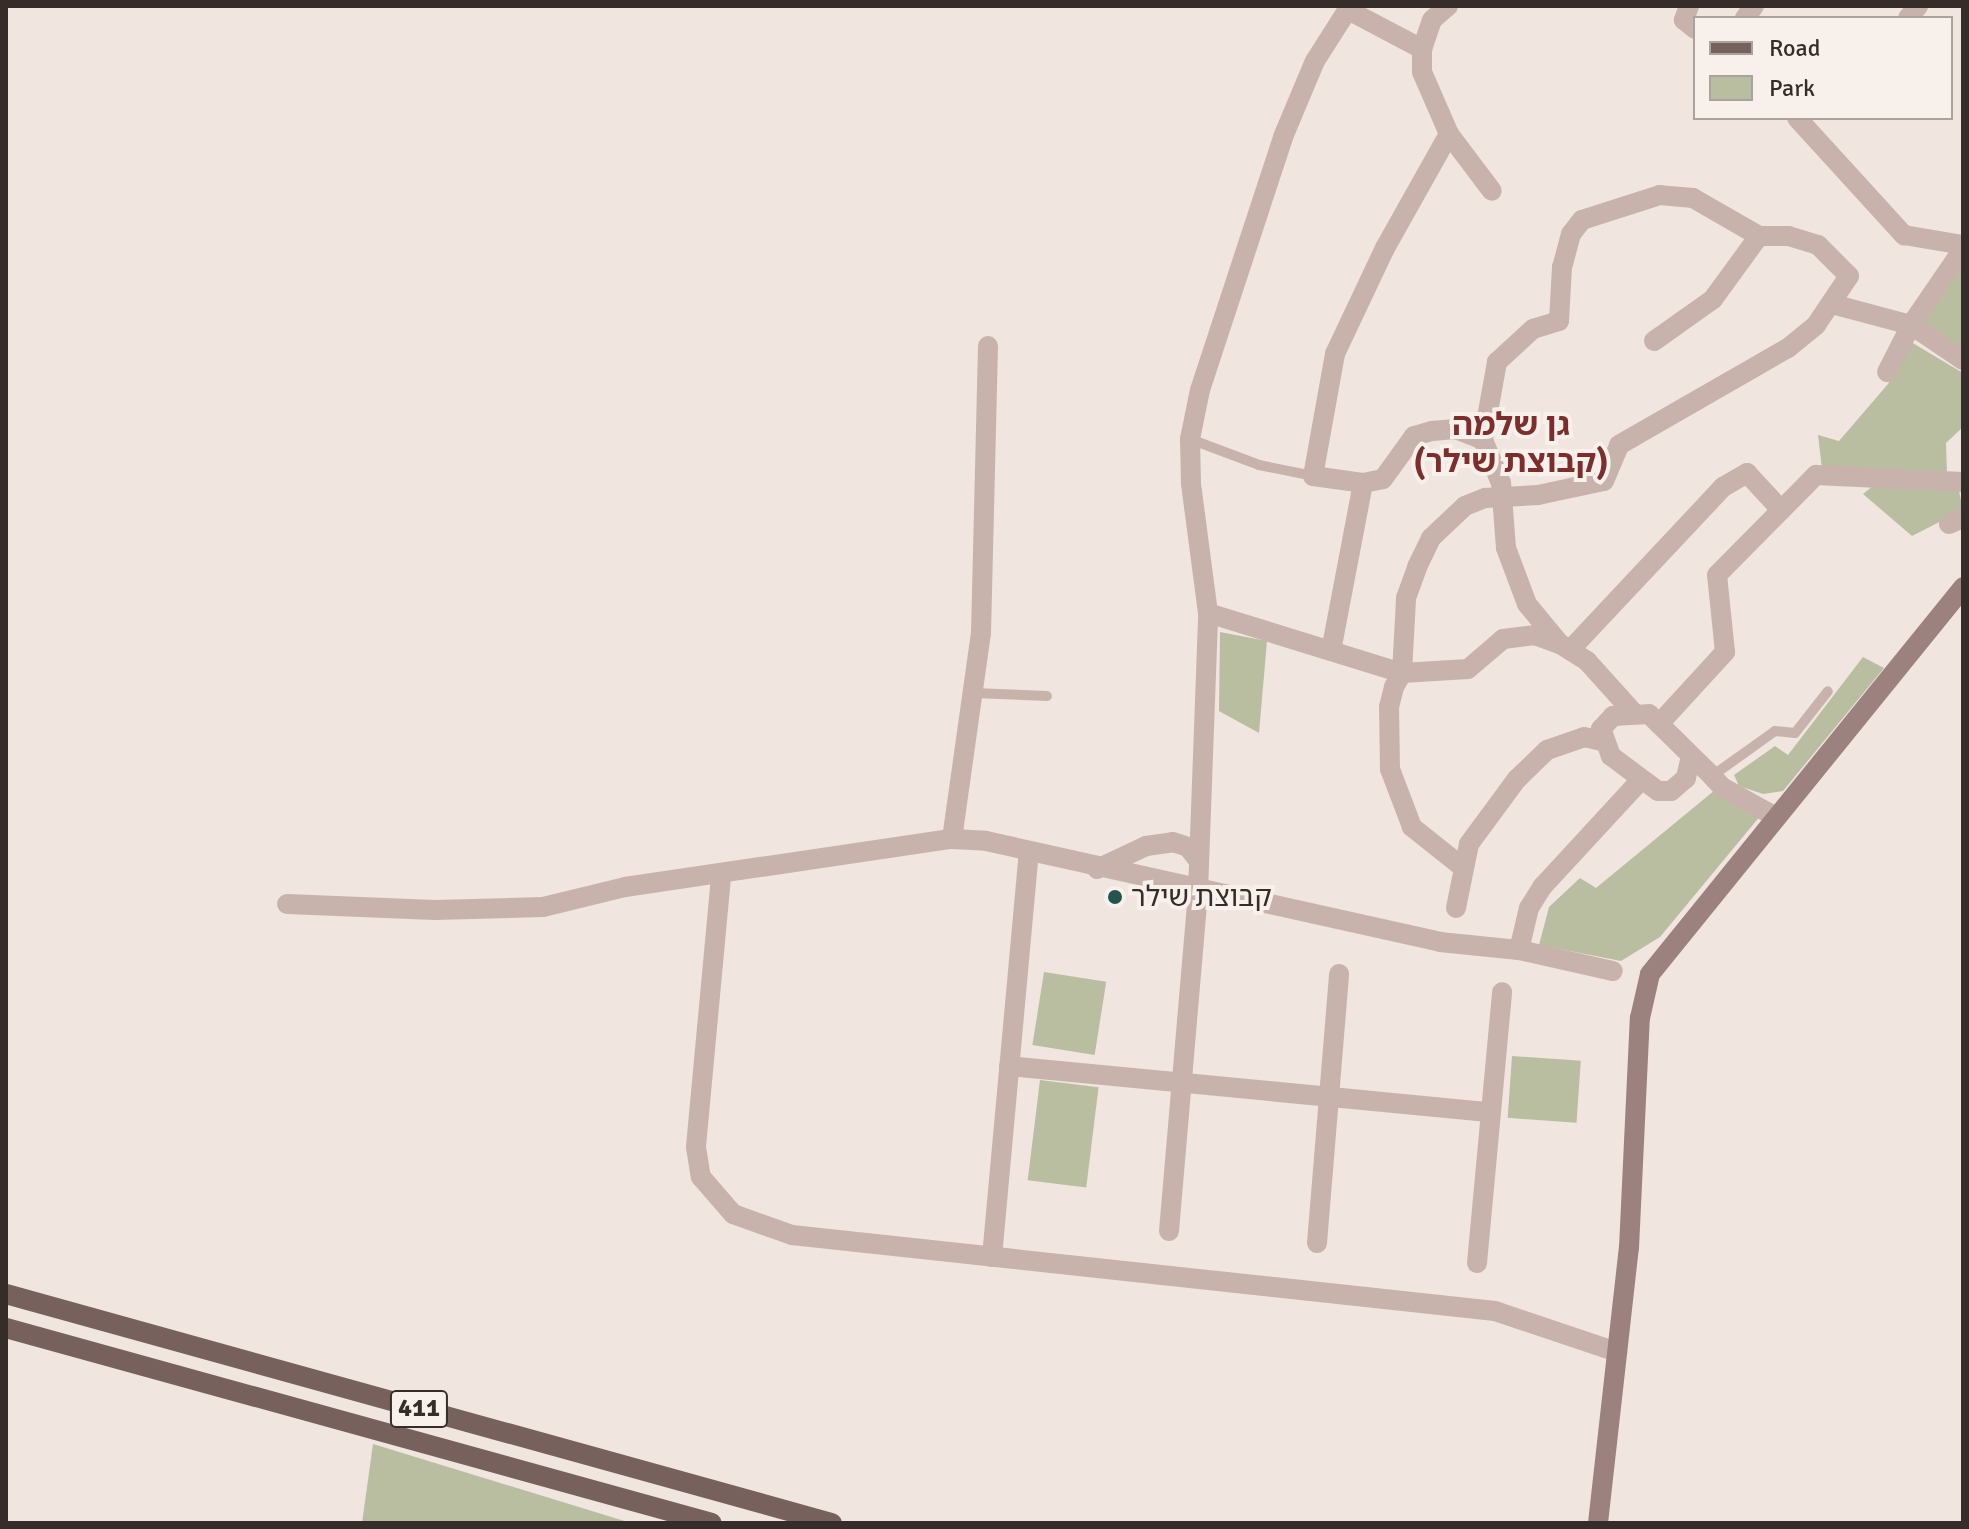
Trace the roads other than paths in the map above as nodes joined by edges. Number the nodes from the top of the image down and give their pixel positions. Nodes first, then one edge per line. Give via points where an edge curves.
1 (1448, 6) edge
2 (1689, 6) edge
3 (1349, 8) edge
4 (1693, 27) edge
5 (1422, 49) junction
6 (1810, 123) edge
7 (1449, 134) junction
8 (1492, 191) dead end
9 (1759, 236) junction
10 (1963, 247) edge
11 (1832, 304) junction
12 (1911, 325) junction
13 (1654, 341) dead end
14 (988, 346) dead end
15 (1963, 360) edge
16 (1887, 372) dead end
17 (1190, 439) junction
18 (1483, 440) junction
19 (1313, 476) junction
20 (1963, 482) edge
21 (1363, 483) junction
22 (1502, 494) junction
23 (1781, 510) junction
24 (1963, 587) edge
25 (1208, 613) junction
26 (1565, 647) junction
27 (1331, 651) junction
28 (1402, 673) junction
29 (1828, 691) dead end
30 (974, 693) junction
31 (1047, 696) dead end
32 (1633, 712) junction
33 (1659, 724) junction
34 (1601, 741) junction
35 (1691, 756) junction
36 (1712, 776) junction
37 (1639, 782) junction
38 (1774, 816) junction
39 (952, 839) junction
40 (1029, 852) junction
41 (1199, 861) junction
42 (1461, 866) junction
43 (1097, 869) junction
44 (721, 877) junction
45 (1198, 892) junction
46 (287, 904) dead end
47 (1456, 908) dead end
48 (1519, 950) junction
49 (1613, 971) dead end
50 (1339, 974) dead end
51 (1502, 992) dead end
52 (1009, 1066) junction
53 (1182, 1082) junction
54 (1329, 1096) junction
55 (1491, 1112) junction
56 (1169, 1231) dead end
57 (1317, 1243) dead end
58 (992, 1257) junction
59 (1477, 1263) dead end
60 (6, 1294) edge
61 (6, 1328) edge
62 (1617, 1352) junction
63 (712, 1523) edge
64 (832, 1523) edge
65 (1598, 1523) edge

1 - 5 street via 1432,20
2 - 4 street via 1684,20
3 - 5 street
3 - 17 street via 1315,61 1283,137 1200,390
5 - 7 street via 1422,72
6 - 10 street via 1904,235
7 - 8 street
7 - 19 street via 1385,248 1335,354
9 - 11 street via 1789,236 1818,245 1849,276
9 - 13 street via 1713,299
9 - 18 street via 1693,198 1674,195 1582,220 1571,234 1562,267 1559,321 1533,329 1497,362
10 - 12 street
11 - 12 street
11 - 22 street via 1788,348 1619,445 1604,481 1538,495
12 - 15 street
12 - 16 street
14 - 30 street via 981,633
17 - 19 lane via 1259,465
17 - 25 street
18 - 21 street via 1455,429 1414,436 1383,479
18 - 22 street via 1492,452
19 - 21 street
20 - 23 street via 1816,475
21 - 27 street
22 - 26 street via 1514,577 1527,604
22 - 28 street via 1465,506 1431,538 1406,598
23 - 26 street via 1747,473 1723,487
23 - 33 street via 1717,575 1725,652
24 - 38 street
25 - 27 street
25 - 41 street
26 - 28 street via 1521,635 1503,639 1468,669
26 - 32 street via 1587,661
27 - 28 street
28 - 42 street via 1389,707 1390,769 1412,827
29 - 36 lane via 1795,733 1775,731
30 - 31 lane
30 - 39 street
32 - 33 street via 1649,714
32 - 34 street via 1613,716 1601,729
33 - 35 street
34 - 37 street
34 - 42 street via 1584,737 1547,750 1486,815
35 - 36 street
35 - 37 street via 1686,778 1671,791
36 - 38 street
37 - 48 street via 1543,886 1529,908
38 - 62 street via 1659,958 1644,992 1629,1248
39 - 40 street
39 - 44 street
40 - 43 street
40 - 52 street
41 - 43 street via 1188,847 1173,842 1146,846
41 - 45 street
42 - 47 street
43 - 45 street
44 - 46 street via 625,887 543,907 435,910
44 - 58 street via 696,1147 701,1177 712,1193 733,1214 763,1229
45 - 48 street via 1440,942
45 - 53 street
48 - 49 street
50 - 54 street
51 - 55 street
52 - 53 street
52 - 58 street
53 - 54 street
53 - 56 street
54 - 55 street
54 - 57 street
55 - 59 street
58 - 62 street via 1495,1311
60 - 64 main road, 411
61 - 63 main road, 411
62 - 65 street

